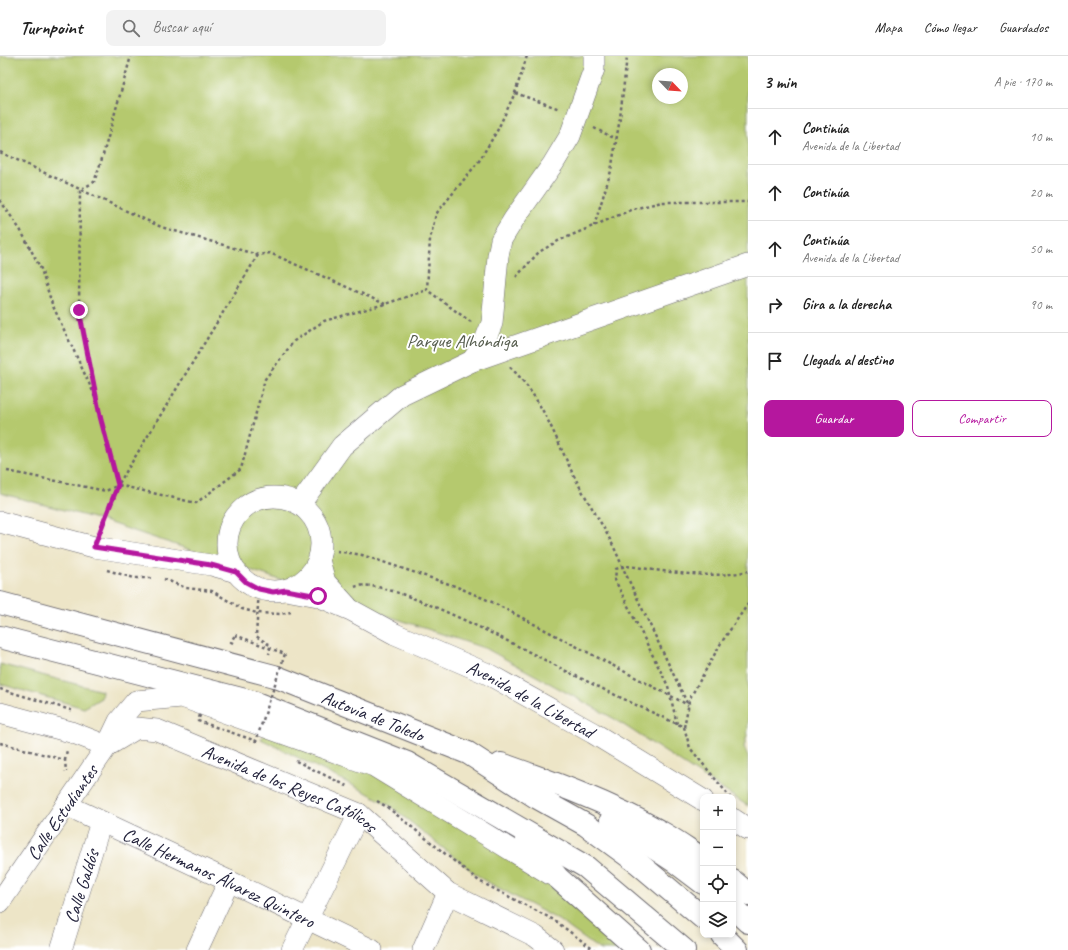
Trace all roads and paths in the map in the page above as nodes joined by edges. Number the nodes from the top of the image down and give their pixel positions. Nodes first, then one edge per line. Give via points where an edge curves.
1 (131, 56) edge
2 (527, 56) edge
3 (594, 56) edge
4 (627, 56) edge
5 (0, 152) edge
6 (80, 190) junction
7 (0, 200) edge
8 (748, 202) edge
9 (594, 226) junction
10 (258, 255) junction
11 (748, 265) edge
12 (427, 290) junction
13 (495, 300) junction
14 (385, 304) junction
15 (490, 348) junction
16 (97, 400) junction
17 (7, 471) dead end
18 (118, 485) junction
19 (300, 504) junction
20 (0, 522) edge
21 (229, 528) junction
22 (94, 547) junction
23 (320, 554) junction
24 (173, 559) junction
25 (622, 566) junction
26 (748, 571) edge
27 (236, 572) junction
28 (259, 589) junction
29 (286, 590) junction
30 (0, 603) edge
31 (748, 604) edge
32 (351, 610) junction
33 (235, 635) dead end
34 (0, 637) edge
35 (271, 646) dead end
36 (671, 696) junction
37 (688, 705) junction
38 (200, 715) dead end
39 (1, 716) edge
40 (677, 724) dead end
41 (684, 727) dead end
42 (0, 743) edge
43 (107, 746) junction
44 (468, 753) junction
45 (295, 760) dead end
46 (557, 784) junction
47 (80, 786) junction
48 (351, 788) dead end
49 (700, 798) edge
50 (376, 801) dead end
51 (66, 806) junction
52 (359, 814) junction
53 (736, 821) edge
54 (101, 822) junction
55 (518, 828) junction
56 (748, 829) edge
57 (700, 857) edge
58 (558, 878) junction
59 (229, 881) junction
60 (700, 881) edge
61 (736, 884) edge
62 (448, 893) junction
63 (748, 894) edge
64 (0, 902) edge
65 (736, 911) edge
66 (700, 916) edge
67 (306, 919) junction
68 (748, 922) edge
69 (725, 938) edge
70 (61, 950) edge
71 (197, 950) edge
72 (292, 950) edge
73 (372, 950) edge
74 (423, 950) edge
75 (553, 950) edge
76 (594, 950) edge
77 (640, 950) edge
78 (684, 950) edge
79 (737, 950) edge

1 - 6 path via 97,175 94,182
2 - 12 path via 515,94 497,131 479,161 436,214 430,239
3 - 13 street via 594,69 570,136 501,240
4 - 9 path via 611,171
5 - 6 path
6 - 10 path via 161,227
6 - 16 path via 79,310
7 - 16 path via 21,231 40,269 52,304
8 - 9 path via 662,202 633,209
9 - 13 path via 539,252
10 - 14 path via 270,253
10 - 18 path
11 - 15 street
12 - 14 path
12 - 15 path via 475,325
13 - 15 street
14 - 18 path via 324,321 294,340 265,379 241,469 196,503
15 - 19 street via 472,361 402,395 342,446
15 - 25 path via 529,388 549,420 572,472 614,545
16 - 18 path
17 - 18 path via 106,491
18 - 22 path
19 - 21 street via 287,498 273,496 259,499 246,505
19 - 23 street via 312,514 320,528
20 - 22 street
21 - 24 street via 207,552
21 - 27 street via 229,558
22 - 24 street
23 - 29 street via 312,573 300,584
23 - 32 street, Avenida de la Libertad via 325,582
23 - 36 path via 362,555 455,586 492,602
24 - 27 street
25 - 26 path via 705,574
25 - 36 path via 616,569 615,580 638,623
25 - 37 path
27 - 28 street via 246,582
28 - 29 street via 273,592
28 - 35 path via 256,636
29 - 32 street, Avenida de la Libertad via 318,596
30 - 44 highway, Autovía de Toledo via 274,676
31 - 37 path via 721,643
32 - 49 street, Avenida de la Libertad via 395,634 488,674 593,733
33 - 38 path, bridge via 285,654 256,741 198,721
34 - 55 highway, Autovía de Toledo via 253,702 407,763
36 - 37 path
36 - 40 path
37 - 41 path
39 - 43 street via 71,732
42 - 47 path via 65,760 66,775
43 - 47 street, Calle Estudiantes
43 - 52 street, Avenida de los Reyes Católicos via 137,728 157,730
43 - 58 street, Calle Estudiantes via 119,720 136,701 182,697 189,699 374,766
44 - 46 highway
44 - 66 highway, Autovía de Toledo via 536,797 586,825
45 - 48 path
46 - 57 highway via 659,831
46 - 60 highway
47 - 51 street, Calle Estudiantes
50 - 76 path via 387,807 479,881 554,920
51 - 54 street, Calle Hermanos Álvarez Quintero
51 - 64 street, Calle Estudiantes
52 - 62 street, Avenida de los Reyes Católicos
52 - 67 street
53 - 56 street
54 - 59 street, Calle Hermanos Álvarez Quintero
54 - 70 street, Calle Galdós
55 - 58 highway
55 - 78 highway, Autovía de Toledo via 586,867
58 - 77 highway
59 - 67 street, Calle Hermanos Álvarez Quintero
59 - 71 street
61 - 63 highway
62 - 74 street
62 - 75 street, Avenida de los Reyes Católicos via 535,936
65 - 68 highway
67 - 72 street
67 - 73 street, Calle Hermanos Álvarez Quintero
69 - 79 highway

